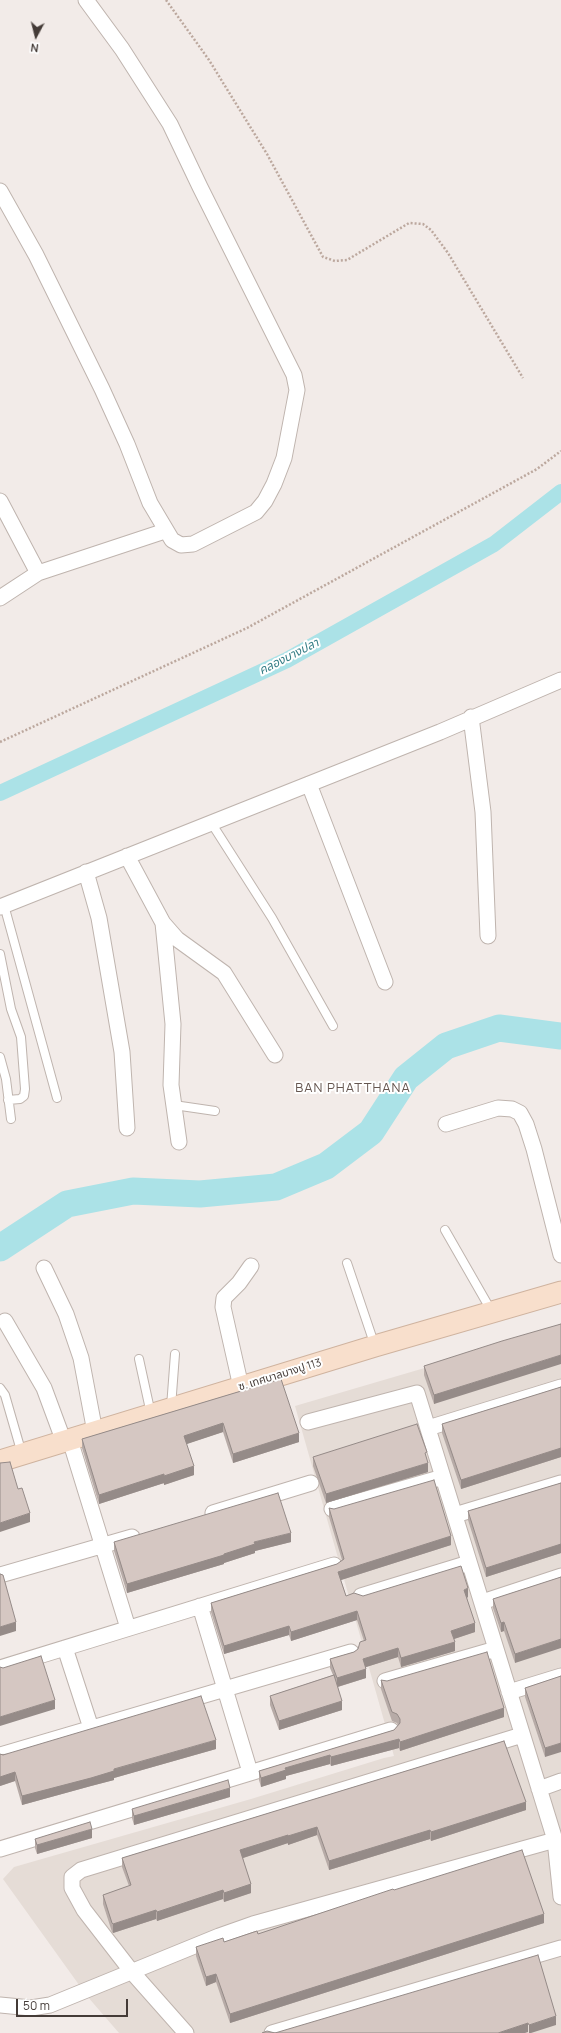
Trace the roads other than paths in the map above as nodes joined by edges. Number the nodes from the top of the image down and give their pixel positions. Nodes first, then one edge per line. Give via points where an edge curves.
1 (86, 0) edge
2 (0, 191) edge
3 (0, 501) edge
4 (165, 531) junction
5 (38, 573) junction
6 (0, 598) edge
7 (561, 680) edge
8 (471, 717) junction
9 (309, 784) junction
10 (212, 824) junction
11 (127, 856) junction
12 (86, 872) junction
13 (2, 906) edge
14 (163, 923) junction
15 (488, 936) dead end
16 (0, 954) edge
17 (385, 982) dead end
18 (333, 1026) dead end
19 (275, 1055) dead end
20 (0, 1057) edge
21 (57, 1098) dead end
22 (8, 1100) junction
23 (174, 1105) junction
24 (215, 1111) dead end
25 (11, 1119) dead end
26 (446, 1124) dead end
27 (127, 1128) dead end
28 (179, 1142) dead end
29 (445, 1230) dead end
30 (561, 1255) edge
31 (347, 1263) dead end
32 (251, 1266) dead end
33 (44, 1268) dead end
34 (561, 1292) edge
35 (492, 1312) junction
36 (5, 1321) dead end
37 (375, 1346) junction
38 (175, 1354) dead end
39 (139, 1359) dead end
40 (561, 1386) edge
41 (241, 1387) junction
42 (0, 1388) edge
43 (170, 1409) junction
44 (151, 1415) junction
45 (308, 1422) dead end
46 (428, 1428) junction
47 (95, 1432) junction
48 (67, 1441) junction
49 (22, 1454) junction
50 (0, 1461) edge
51 (443, 1477) junction
52 (312, 1483) dead end
53 (561, 1483) edge
54 (332, 1509) edge
55 (455, 1515) junction
56 (199, 1517) edge
57 (146, 1533) edge
58 (102, 1546) junction
59 (469, 1563) junction
60 (334, 1565) edge
61 (0, 1575) edge
62 (561, 1576) edge
63 (361, 1596) edge
64 (482, 1602) junction
65 (200, 1606) junction
66 (128, 1628) junction
67 (65, 1648) junction
68 (496, 1648) junction
69 (351, 1652) edge
70 (0, 1668) edge
71 (561, 1676) edge
72 (384, 1681) edge
73 (225, 1689) junction
74 (509, 1692) junction
75 (91, 1728) junction
76 (391, 1730) edge
77 (522, 1735) junction
78 (0, 1755) edge
79 (250, 1772) junction
80 (561, 1781) edge
81 (539, 1789) junction
82 (555, 1840) junction
83 (0, 1849) edge
84 (561, 1897) edge
85 (561, 1948) edge
86 (132, 1972) junction
87 (0, 2005) edge
88 (186, 2033) edge
89 (272, 2033) edge

1 - 4 street via 122,49 170,124 294,375 297,390 284,458 274,484 256,512 193,544 181,544 172,540
2 - 4 street via 36,255 102,389 150,503
3 - 5 street
4 - 5 street
5 - 6 street
7 - 8 street
8 - 9 street
8 - 15 street via 483,812
9 - 10 street
9 - 17 street
10 - 11 street
10 - 18 lane via 272,918
11 - 12 street
11 - 14 street
12 - 13 street
12 - 27 street via 100,918 122,1052
13 - 21 lane
14 - 19 street via 177,939 224,973
14 - 23 street via 173,1024 170,1070
16 - 22 lane via 11,1009 21,1037 25,1089 24,1096 20,1099
20 - 22 lane
22 - 25 lane
23 - 24 lane
23 - 28 street
26 - 30 street via 498,1108 512,1109 520,1113 534,1149
29 - 35 lane
31 - 37 lane
32 - 41 street via 224,1298 223,1307
33 - 47 street via 66,1314 81,1358
34 - 35 street, ซ. เทศบาลบางปู 113
35 - 37 street, ซ. เทศบาลบางปู 113
36 - 48 street via 44,1388
37 - 41 street, ซ. เทศบาลบางปู 113
38 - 43 lane
39 - 44 lane
40 - 46 street
41 - 43 street, ซ. เทศบาลบางปู 113
42 - 49 lane via 5,1395
43 - 44 street, ซ. เทศบาลบางปู 113
44 - 47 street, ซ. เทศบาลบางปู 113
45 - 46 street via 417,1393
46 - 51 street
47 - 48 street, ซ. เทศบาลบางปู 113
48 - 49 street, ซ. เทศบาลบางปู 113
48 - 58 street
49 - 50 street, ซ. เทศบาลบางปู 113
51 - 54 street
51 - 55 street
52 - 56 street
53 - 55 street
55 - 59 street
57 - 58 street
58 - 61 street
58 - 66 street
59 - 63 street
59 - 64 street
60 - 65 street
62 - 64 street
64 - 68 street
65 - 66 street
65 - 73 street
66 - 67 street
67 - 70 street
67 - 75 street
68 - 72 street
68 - 74 street
69 - 73 street
71 - 74 street
73 - 75 street
73 - 79 street
74 - 77 street
75 - 78 street
76 - 79 street
77 - 81 street
77 - 86 street via 81,1870 72,1877 72,1888 84,1910
79 - 83 street
80 - 81 street
81 - 82 street
82 - 84 street
82 - 86 street via 253,1924
85 - 89 street
86 - 87 street via 50,2005 31,2008
86 - 88 street

